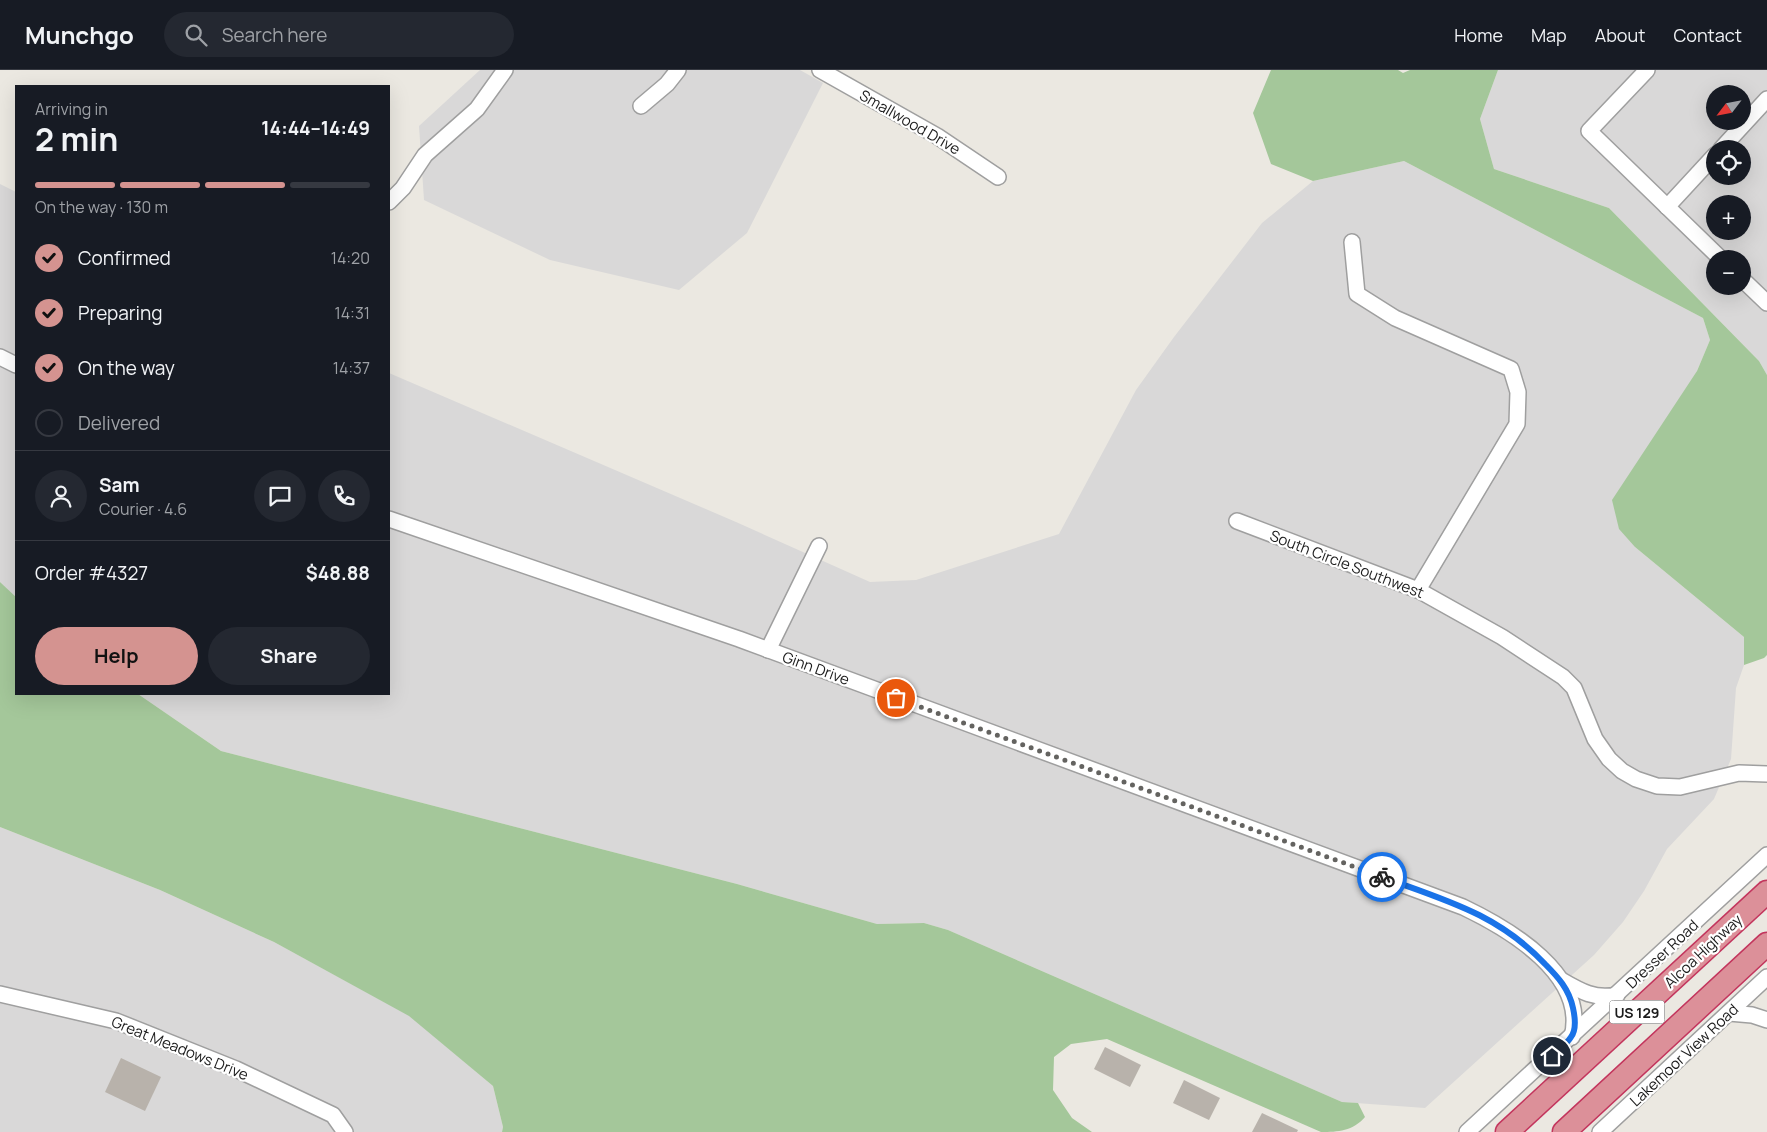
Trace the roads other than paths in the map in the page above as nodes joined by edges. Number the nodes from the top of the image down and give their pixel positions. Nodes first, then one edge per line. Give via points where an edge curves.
1 (504, 70) edge
2 (678, 70) edge
3 (820, 70) edge
4 (1647, 70) edge
5 (1767, 99) edge
6 (641, 106) dead end
7 (1729, 140) edge
8 (1706, 165) edge
9 (998, 177) dead end
10 (390, 201) edge
11 (1667, 207) junction
12 (1352, 242) dead end
13 (1712, 250) edge
14 (1751, 288) edge
15 (1767, 303) edge
16 (390, 519) edge
17 (1237, 521) dead end
18 (819, 546) dead end
19 (1418, 590) junction
20 (768, 650) junction
21 (1767, 774) edge
22 (1767, 855) edge
23 (1767, 892) edge
24 (1767, 944) edge
25 (1767, 977) edge
26 (1560, 979) junction
27 (0, 994) edge
28 (1617, 995) junction
29 (1729, 1013) junction
30 (1767, 1020) edge
31 (1572, 1037) junction
32 (345, 1132) edge
33 (1467, 1132) edge
34 (1507, 1132) edge
35 (1564, 1132) edge
36 (1600, 1132) edge

1 - 10 street via 477,109 425,155
2 - 6 street
3 - 9 street, Smallwood Drive via 937,136
4 - 11 street via 1589,131
5 - 7 street
8 - 11 street
11 - 13 street
12 - 19 street via 1357,294 1395,318 1511,369 1518,392 1517,424
14 - 15 street
16 - 20 street, Ginn Drive
17 - 19 street, South Circle Southwest
18 - 20 street
19 - 21 street, South Circle Southwest via 1502,637 1563,677 1574,688 1595,739 1622,772 1656,786 1680,787 1739,773
20 - 26 street, Ginn Drive via 1463,907 1513,934
22 - 28 street, Dresser Road
23 - 34 highway, Alcoa Highway / US 129
24 - 35 highway, US 129
25 - 29 street, Lakemoor View Road
26 - 28 street, Ginn Drive via 1585,994 1605,998
26 - 31 street, Ginn Drive via 1572,1000 1575,1017
27 - 32 street, Great Meadows Drive via 116,1020 236,1069 333,1115
28 - 31 street, Dresser Road
29 - 30 street
29 - 36 street, Lakemoor View Road
31 - 33 street, Dresser Road

